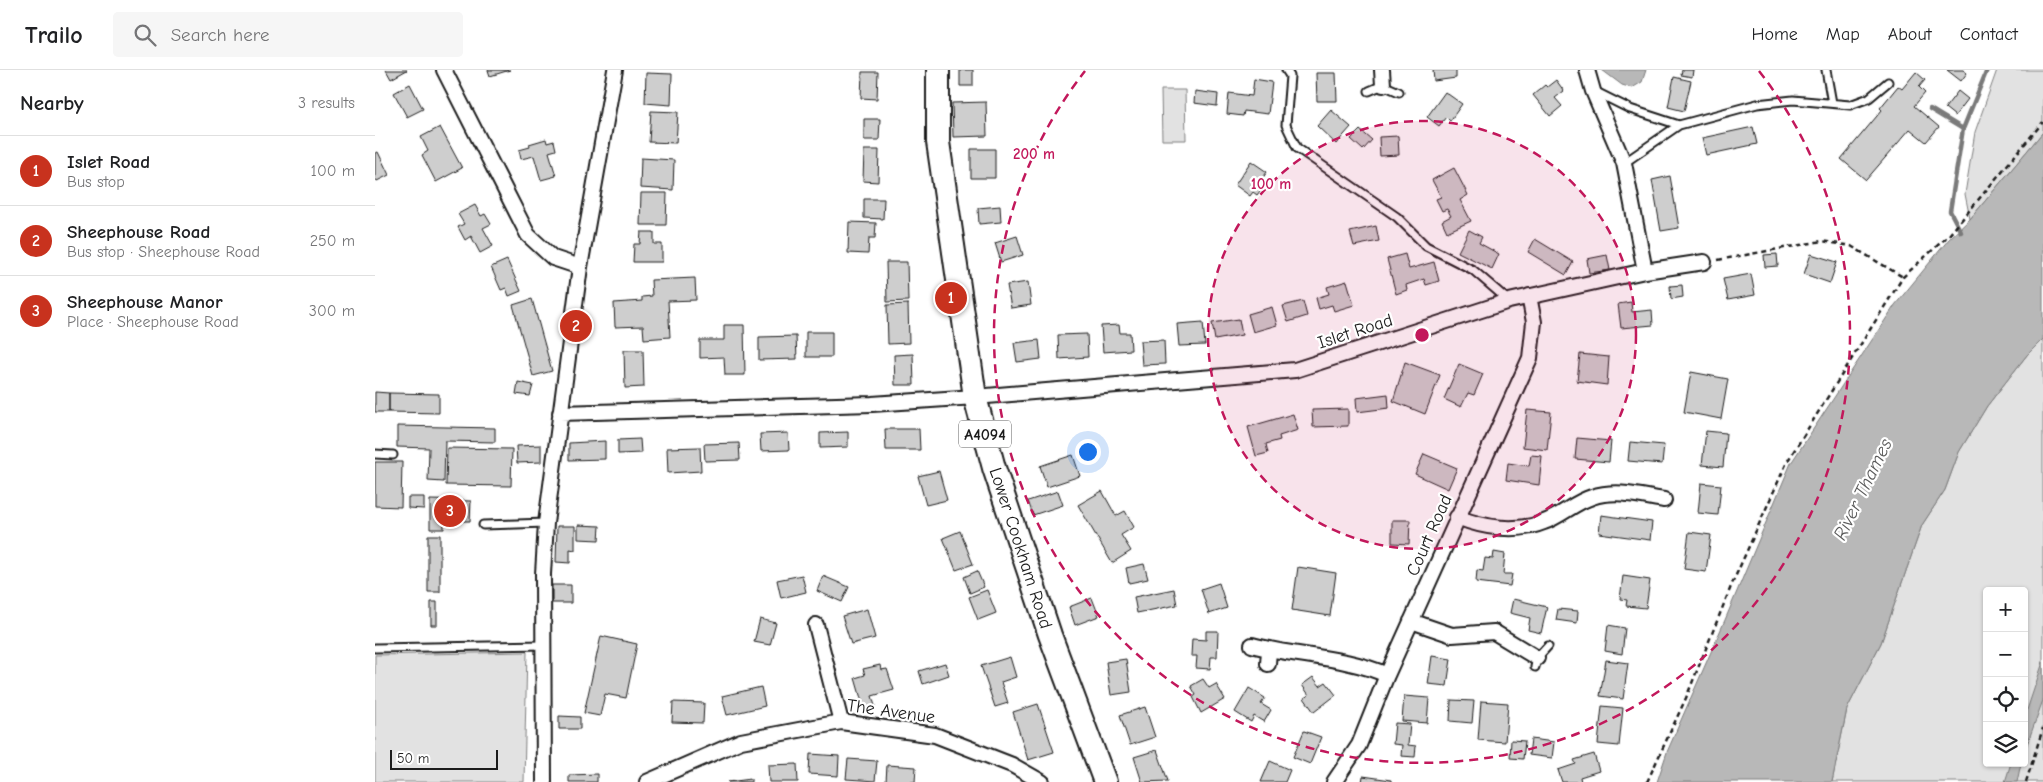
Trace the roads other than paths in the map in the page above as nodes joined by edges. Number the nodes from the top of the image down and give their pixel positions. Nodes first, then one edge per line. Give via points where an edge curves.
1 (444, 70) edge
2 (615, 70) edge
3 (938, 70) edge
4 (1286, 70) edge
5 (1382, 70) edge
6 (1587, 70) edge
7 (1826, 70) edge
8 (1888, 82) dead end
9 (1383, 85) junction
10 (1369, 91) dead end
11 (1593, 91) junction
12 (1399, 92) dead end
13 (1832, 103) junction
14 (1679, 125) junction
15 (1624, 163) junction
16 (1704, 262) road end
17 (580, 267) junction
18 (1645, 271) junction
19 (1529, 296) junction
20 (1509, 301) junction
21 (975, 397) junction
22 (560, 413) junction
23 (375, 454) edge
24 (393, 454) dead end
25 (1664, 500) dead end
26 (1457, 517) junction
27 (546, 523) junction
28 (483, 524) dead end
29 (1411, 621) junction
30 (816, 625) dead end
31 (544, 645) junction
32 (1252, 645) dead end
33 (1548, 646) dead end
34 (375, 648) edge
35 (1269, 650) junction
36 (1536, 662) joint
37 (1268, 664) dead end
38 (1387, 675) junction
39 (841, 722) junction
40 (543, 782) edge
41 (647, 782) edge
42 (1042, 782) edge
43 (1105, 782) edge
44 (1334, 782) edge

1 - 17 street via 528,235 553,258
2 - 17 street
3 - 21 main road, Lower Cookham Road / A4094 via 938,142
4 - 20 lane via 1290,76 1286,125 1297,148 1397,217 1427,246 1473,270
5 - 9 street
6 - 11 street
7 - 13 lane
8 - 13 lane via 1861,102 1850,105
9 - 10 lane
9 - 12 lane
11 - 14 lane via 1630,109
11 - 15 street
13 - 14 lane via 1793,100 1757,104
14 - 15 lane
15 - 18 street
16 - 18 street, Islet Road
17 - 22 street
18 - 19 street, Islet Road
19 - 20 street, Islet Road
19 - 26 street, Court Road via 1534,322 1530,358
20 - 21 street, Islet Road via 1295,370
21 - 22 street, Islet Road via 873,404
21 - 43 main road, Lower Cookham Road / A4094 via 994,468 1041,608
22 - 27 street
23 - 24 lane
25 - 26 street via 1613,492 1591,497 1545,522 1519,528 1476,524
26 - 29 street, Court Road
27 - 28 lane
27 - 31 street
29 - 36 street via 1453,635 1494,632
29 - 38 street, Court Road
30 - 39 street
31 - 34 lane
31 - 40 street
32 - 35 street
33 - 36 lane
35 - 37 street
35 - 38 street via 1369,667
38 - 44 street, Court Road via 1359,745
39 - 41 street, The Avenue via 741,741
39 - 42 street, The Avenue via 935,735 1012,765

